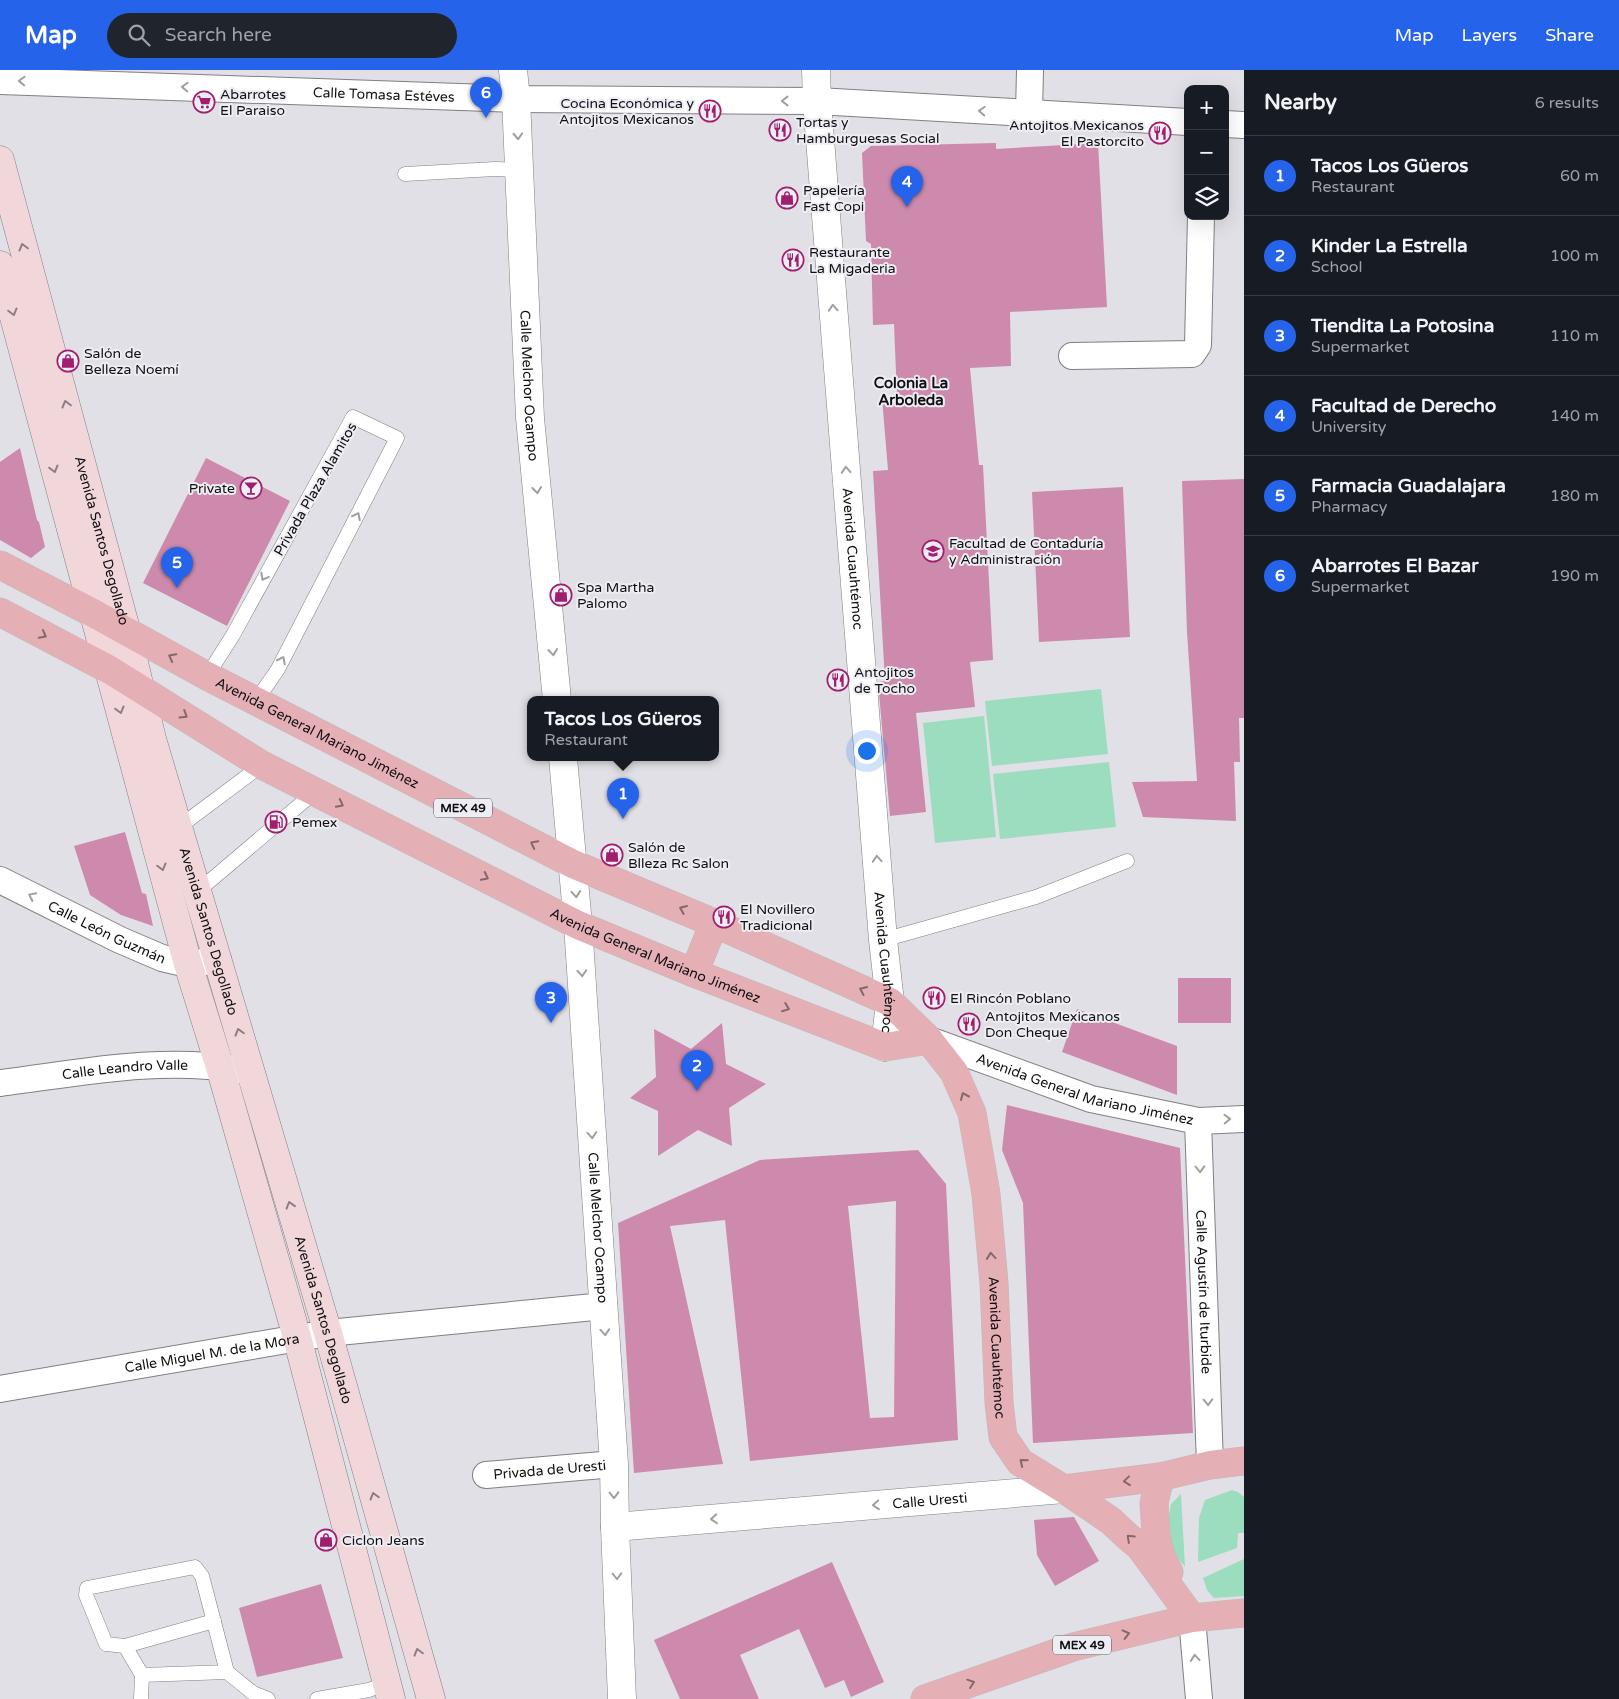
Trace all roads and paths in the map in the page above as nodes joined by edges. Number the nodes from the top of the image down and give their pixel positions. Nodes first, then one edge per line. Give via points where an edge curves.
1 (512, 70) edge
2 (816, 70) edge
3 (1030, 70) edge
4 (0, 80) edge
5 (266, 80) edge
6 (516, 99) junction
7 (817, 101) junction
8 (1029, 113) junction
9 (1184, 122) edge
10 (1229, 124) edge
11 (1244, 125) edge
12 (0, 160) edge
13 (519, 170) junction
14 (405, 174) dead end
15 (1201, 220) edge
16 (0, 265) edge
17 (1072, 356) dead end
18 (0, 565) edge
19 (0, 612) edge
20 (93, 613) junction
21 (127, 633) junction
22 (110, 670) junction
23 (206, 676) junction
24 (141, 688) junction
25 (557, 696) edge
26 (256, 701) junction
27 (563, 761) edge
28 (262, 765) junction
29 (316, 792) junction
30 (179, 827) junction
31 (1127, 861) dead end
32 (574, 864) junction
33 (0, 880) edge
34 (198, 891) junction
35 (714, 922) junction
36 (578, 925) junction
37 (883, 940) junction
38 (218, 960) junction
39 (188, 964) junction
40 (694, 973) junction
41 (890, 1002) junction
42 (929, 1040) junction
43 (885, 1047) junction
44 (220, 1067) junction
45 (250, 1072) junction
46 (0, 1083) edge
47 (1244, 1119) edge
48 (1198, 1121) junction
49 (604, 1306) junction
50 (328, 1333) junction
51 (297, 1337) junction
52 (0, 1389) edge
53 (1244, 1461) edge
54 (614, 1464) junction
55 (1210, 1465) junction
56 (486, 1475) dead end
57 (1160, 1477) junction
58 (1064, 1489) junction
59 (615, 1527) junction
60 (1244, 1613) edge
61 (1200, 1617) junction
62 (214, 1621) junction
63 (125, 1646) junction
64 (227, 1672) junction
65 (142, 1675) junction
66 (389, 1691) edge
67 (141, 1699) edge
68 (268, 1699) edge
69 (317, 1699) edge
70 (431, 1699) edge
71 (622, 1699) edge
72 (925, 1699) edge
73 (1199, 1699) edge

1 - 6 street, Calle Melchor Ocampo
2 - 7 street, Avenida Cuauhtémoc
3 - 8 street
5 -> 4 street, Calle Tomasa Estéves
5 - 6 street, Calle Tomasa Estéves
7 -> 6 street, Calle Tomasa Estéves
6 -> 13 street, Calle Melchor Ocampo
8 -> 7 street, Calle Tomasa Estéves
37 -> 7 street, Avenida Cuauhtémoc
8 - 9 street, Calle Tomasa Estéves
10 - 11 street
21 -> 12 main road, Avenida Santos Degollado
13 - 14 lane
13 -> 25 street, Calle Melchor Ocampo via 530,418
15 - 17 street via 1198,345 1192,354
16 -> 20 main road, Avenida Santos Degollado
18 - 20 main road, Avenida General Mariano Jiménez / MEX 49
19 -> 22 main road, Avenida General Mariano Jiménez
20 - 21 main road, Avenida General Mariano Jiménez / MEX 49
20 - 22 main road, Avenida Santos Degollado
23 -> 21 main road, Avenida General Mariano Jiménez / MEX 49
21 - 24 main road, Avenida Santos Degollado
22 - 24 main road, Avenida General Mariano Jiménez
22 -> 39 main road, Avenida Santos Degollado
23 - 26 main road, Avenida General Mariano Jiménez / MEX 49
26 -> 23 lane, Privada Plaza Alamitos via 278,669 397,438 353,417 233,635
24 -> 28 main road, Avenida General Mariano Jiménez
24 - 30 main road, Avenida Santos Degollado via 152,739
32 -> 26 main road, Avenida General Mariano Jiménez / MEX 49
27 - 32 street, Calle Melchor Ocampo
28 - 29 main road, Avenida General Mariano Jiménez
28 - 30 lane
29 - 34 lane
29 -> 36 main road, Avenida General Mariano Jiménez
30 - 34 main road, Avenida Santos Degollado
31 - 37 lane via 1036,897
35 -> 32 main road, Avenida General Mariano Jiménez / MEX 49
32 -> 36 street, Calle Melchor Ocampo
39 -> 33 street, Calle León Guzmán via 162,958 120,940
34 - 38 main road, Avenida Santos Degollado
35 - 40 main road
41 -> 35 main road, Avenida General Mariano Jiménez / MEX 49
36 - 40 main road, Avenida General Mariano Jiménez
36 -> 49 street, Calle Melchor Ocampo
37 - 41 street, Avenida Cuauhtémoc
38 - 39 street, Calle León Guzmán
45 -> 38 main road, Avenida Santos Degollado
39 - 44 main road, Avenida Santos Degollado
40 -> 43 main road, Avenida General Mariano Jiménez
41 - 42 main road, Avenida General Mariano Jiménez / MEX 49
41 - 43 street, Avenida Cuauhtémoc
42 - 43 main road, Avenida General Mariano Jiménez
42 - 48 street, Avenida General Mariano Jiménez via 1091,1098
58 -> 42 main road, Avenida Cuauhtémoc via 1020,1462 1003,1437 986,1194 972,1113 954,1072
44 - 45 street, Calle Leandro Valle
44 - 46 street, Calle Leandro Valle via 136,1066
44 - 51 main road, Avenida Santos Degollado
50 -> 45 main road, Avenida Santos Degollado
48 -> 47 street, Avenida General Mariano Jiménez
48 -> 55 street, Calle Agustín de Iturbide
49 - 50 street, Calle Miguel M. de la Mora
49 -> 54 street, Calle Melchor Ocampo
50 - 51 street, Calle Miguel M. de la Mora
70 -> 50 main road, Avenida Santos Degollado
51 - 52 street, Calle Miguel M. de la Mora
51 - 66 main road, Avenida Santos Degollado
53 - 55 main road, Calle Uresti
54 - 56 street, Privada de Uresti
54 -> 59 street, Calle Melchor Ocampo
55 - 57 main road, Calle Uresti
57 -> 58 main road, Calle Uresti
57 - 61 main road via 1154,1503 1160,1554
58 -> 59 street, Calle Uresti
61 -> 58 main road via 1140,1547 1111,1521
59 -> 71 street, Calle Melchor Ocampo
60 - 61 main road, MEX 49
72 -> 61 main road, MEX 49 via 1073,1647
73 -> 61 street
62 - 63 lane
62 - 63 lane via 202,1576 195,1567 87,1588 86,1595 106,1644
62 - 64 lane
63 - 65 lane
64 - 65 lane
64 - 68 lane
65 - 67 lane
66 - 69 lane via 369,1690

